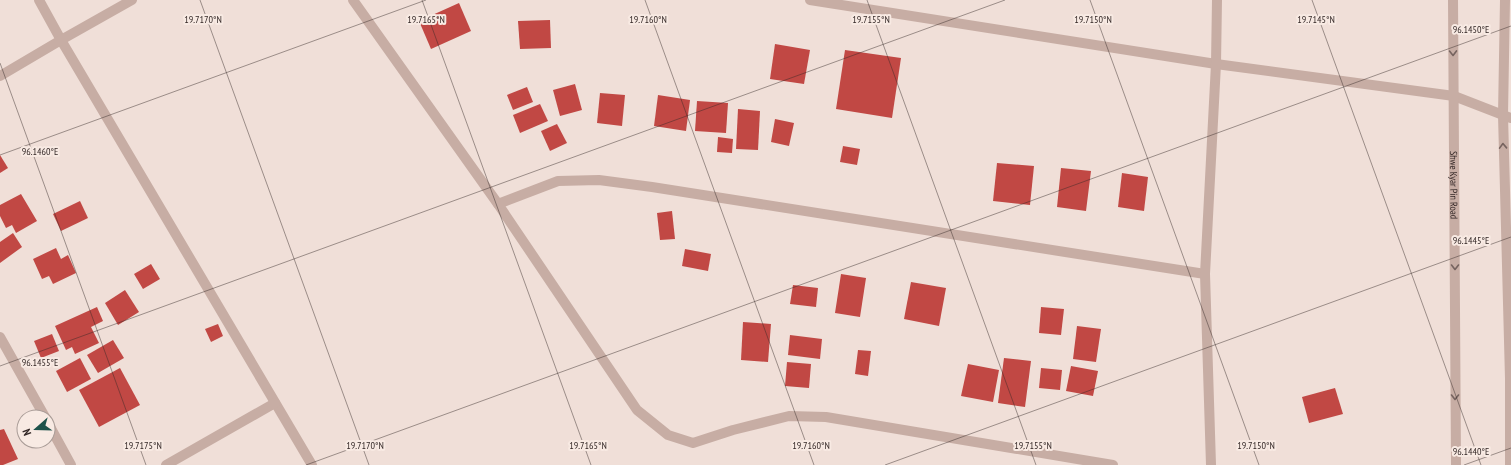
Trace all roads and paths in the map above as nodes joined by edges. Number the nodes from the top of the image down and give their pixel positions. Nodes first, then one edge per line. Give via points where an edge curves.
1 (39, 0) edge
2 (132, 0) edge
3 (353, 0) edge
4 (810, 0) edge
5 (1217, 0) edge
6 (1453, 0) edge
7 (1505, 0) edge
8 (61, 40) junction
9 (1216, 64) junction
10 (0, 76) edge
11 (1454, 96) junction
12 (1507, 116) edge
13 (498, 204) junction
14 (1205, 274) junction
15 (0, 337) edge
16 (276, 403) junction
17 (40, 409) edge
18 (56, 438) edge
19 (71, 465) edge
20 (166, 465) edge
21 (312, 465) edge
22 (1113, 465) edge
23 (1211, 465) edge
24 (1456, 465) edge
25 (1510, 465) edge

1 - 8 street
2 - 8 street
3 - 13 street
4 - 9 street
5 - 9 street
6 -> 11 street, Shwe Kyar Pin Road
7 - 12 street
8 - 10 street
8 - 16 street
9 - 11 street
9 - 14 street
11 - 12 street
11 -> 24 street, Shwe Kyar Pin Road
25 -> 12 street
13 - 14 street via 558,181 599,180
13 - 22 street via 636,410 668,435 692,443 789,416 826,417
14 - 23 street
15 - 17 street
16 - 20 street
16 - 21 street
18 - 19 street

